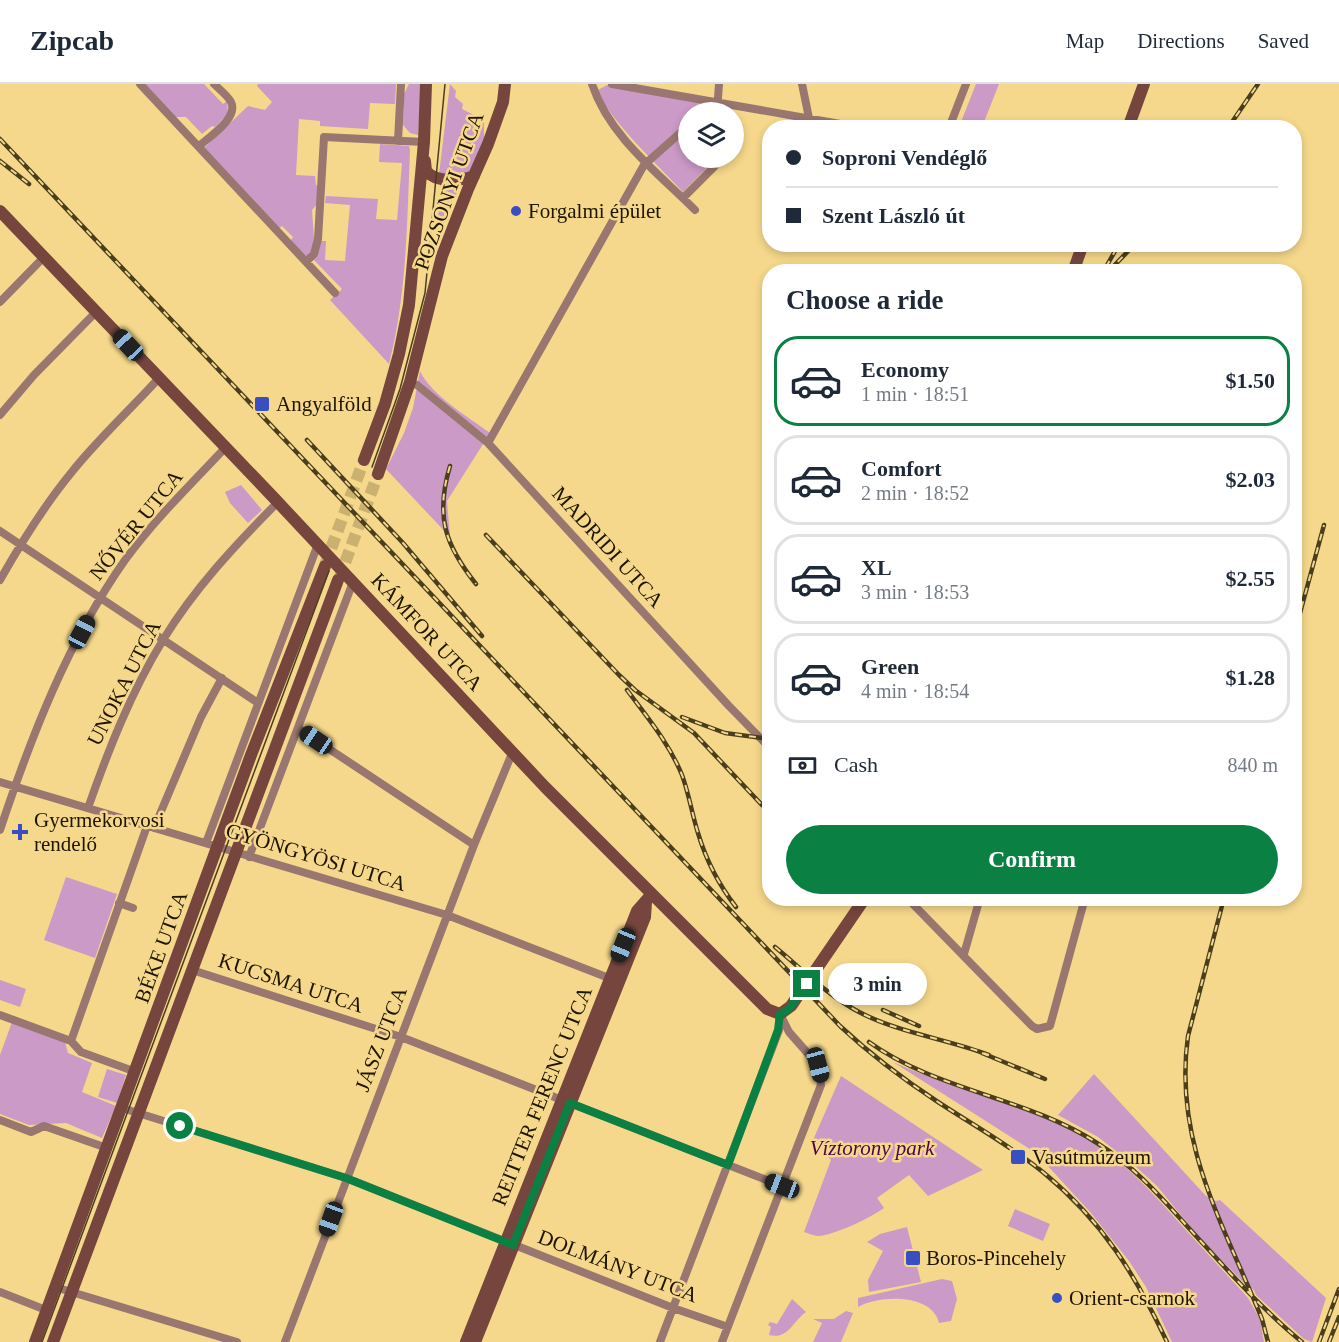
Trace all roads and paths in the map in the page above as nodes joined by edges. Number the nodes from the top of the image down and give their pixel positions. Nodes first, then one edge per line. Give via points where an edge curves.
1 (140, 84) edge
2 (214, 84) edge
3 (401, 84) edge
4 (426, 84) edge
5 (505, 84) edge
6 (592, 84) edge
7 (612, 84) edge
8 (718, 84) edge
9 (802, 84) edge
10 (966, 84) edge
11 (1144, 84) edge
12 (717, 102) joint
13 (744, 107) edge
14 (809, 118) junction
15 (820, 120) edge
16 (952, 120) edge
17 (1131, 120) edge
18 (678, 135) edge
19 (398, 141) junction
20 (424, 142) junction
21 (199, 146) junction
22 (646, 163) junction
23 (713, 168) edge
24 (474, 176) junction
25 (683, 198) junction
26 (695, 210) dead end
27 (0, 211) edge
28 (44, 257) junction
29 (306, 262) junction
30 (335, 293) dead end
31 (0, 302) edge
32 (96, 312) junction
33 (159, 378) junction
34 (411, 382) junction
35 (0, 415) edge
36 (488, 443) junction
37 (226, 447) junction
38 (364, 459) tunnel mouth
39 (378, 474) tunnel mouth
40 (278, 502) junction
41 (0, 531) edge
42 (318, 544) junction
43 (20, 545) junction
44 (325, 566) tunnel mouth
45 (0, 580) edge
46 (338, 580) tunnel mouth
47 (353, 582) junction
48 (101, 597) junction
49 (163, 640) junction
50 (222, 678) junction
51 (258, 703) junction
52 (299, 729) junction
53 (762, 739) edge
54 (513, 751) junction
55 (0, 782) edge
56 (15, 786) junction
57 (88, 808) junction
58 (151, 827) junction
59 (0, 830) edge
60 (206, 843) junction
61 (474, 845) junction
62 (219, 847) junction
63 (236, 852) junction
64 (249, 857) junction
65 (649, 898) junction
66 (119, 903) junction
67 (860, 906) edge
68 (916, 906) edge
69 (978, 906) edge
70 (1083, 906) edge
71 (133, 908) dead end
72 (447, 915) junction
73 (964, 954) junction
74 (192, 970) junction
75 (613, 980) junction
76 (780, 1014) junction
77 (0, 1015) edge
78 (401, 1037) junction
79 (71, 1041) junction
80 (136, 1072) junction
81 (566, 1101) junction
82 (122, 1108) junction
83 (138, 1114) junction
84 (0, 1120) edge
85 (107, 1148) junction
86 (728, 1165) junction
87 (346, 1178) junction
88 (782, 1186) junction
89 (509, 1243) junction
90 (55, 1287) junction
91 (0, 1292) edge
92 (72, 1293) junction
93 (673, 1308) junction
94 (46, 1310) junction
95 (728, 1327) junction
96 (35, 1342) edge
97 (53, 1342) edge
98 (237, 1342) edge
99 (285, 1342) edge
100 (466, 1342) edge
101 (475, 1342) edge
102 (660, 1342) edge
103 (722, 1342) edge

1 - 21 street
2 - 21 street via 231,102 233,110 231,117
3 - 19 street
4 - 20 main road, POZSONYI UTCA
5 - 24 main road, POZSONYI UTCA via 503,102
6 - 22 street via 598,103
7 - 12 street
8 - 12 street
9 - 14 street
10 - 16 street
11 - 17 main road
13 - 14 street
14 - 15 street
18 - 22 street
19 - 20 street, POZSONYI UTCA
19 - 29 street, POZSONYI UTCA via 324,137 318,238 314,254
20 - 24 main road via 425,166 430,175 463,180
20 - 38 main road, POZSONYI UTCA via 412,283 399,357
21 - 29 street
22 - 25 street
22 - 36 street
23 - 25 street
24 - 34 main road, POZSONYI UTCA via 442,256
25 - 26 street
27 - 28 main road, KÁMFOR UTCA
28 - 31 street
28 - 32 main road, KÁMFOR UTCA
29 - 30 street
32 - 33 main road, KÁMFOR UTCA
32 - 35 street
33 - 37 main road, KÁMFOR UTCA
33 - 43 street via 71,473
34 - 36 street, MADRIDI UTCA
34 - 39 main road
36 - 53 street, MADRIDI UTCA
37 - 40 main road, KÁMFOR UTCA
37 - 48 street, NŐVÉR UTCA via 166,509
40 - 42 main road, KÁMFOR UTCA
40 - 49 street, UNOKA UTCA via 195,595
41 - 43 street
42 - 47 main road, KÁMFOR UTCA
42 - 51 street
43 - 45 street
43 - 48 street
44 - 62 main road, BÉKE UTCA
46 - 63 main road, BÉKE UTCA
47 - 52 street
47 - 54 main road, KÁMFOR UTCA
48 - 49 street
48 - 56 street, NŐVÉR UTCA via 63,667
49 - 50 street
49 - 57 street, UNOKA UTCA via 127,710
50 - 51 street
50 - 58 street
51 - 60 street
52 - 61 street
52 - 64 street
54 - 61 street, JÁSZ UTCA
54 - 65 main road, KÁMFOR UTCA
55 - 56 street, GYÖNGYÖSI UTCA
56 - 57 street, GYÖNGYÖSI UTCA
56 - 59 street, NŐVÉR UTCA
57 - 58 street, GYÖNGYÖSI UTCA
58 - 60 street, GYÖNGYÖSI UTCA
58 - 66 street
60 - 62 street, GYÖNGYÖSI UTCA
61 - 72 street, JÁSZ UTCA
62 - 63 street, GYÖNGYÖSI UTCA
62 - 80 main road, BÉKE UTCA
63 - 64 street, GYÖNGYÖSI UTCA
63 - 74 main road, BÉKE UTCA
64 - 72 street, GYÖNGYÖSI UTCA
65 - 75 main road, REITTER FERENC UTCA via 645,917
65 - 76 main road, KÁMFOR UTCA via 767,1009
66 - 71 street
66 - 79 street
67 - 76 main road via 791,1006
68 - 73 street
69 - 73 street
70 - 73 street via 1050,1026 1032,1026
72 - 75 street, GYÖNGYÖSI UTCA
72 - 78 street, JÁSZ UTCA
74 - 78 street, KUCSMA UTCA
74 - 83 main road, BÉKE UTCA
75 - 81 main road, REITTER FERENC UTCA
76 - 86 street via 778,1030
76 - 88 street, KÁMFOR UTCA via 789,1032 818,1065 821,1077 820,1091
77 - 79 street
78 - 81 street, KUCSMA UTCA
78 - 87 street, JÁSZ UTCA
79 - 80 street via 81,1052
80 - 82 main road, BÉKE UTCA
81 - 86 street, KUCSMA UTCA
81 - 89 main road, REITTER FERENC UTCA
82 - 83 street, DOLMÁNY UTCA
82 - 85 main road, BÉKE UTCA
83 - 87 street, DOLMÁNY UTCA
83 - 92 main road, BÉKE UTCA
84 - 85 street via 30,1132 44,1126
85 - 90 main road, BÉKE UTCA
86 - 88 street, KUCSMA UTCA
86 - 93 street
87 - 89 street, DOLMÁNY UTCA
87 - 99 street, JÁSZ UTCA
88 - 95 street
89 - 93 street, DOLMÁNY UTCA
89 - 100 main road, REITTER FERENC UTCA
89 - 101 main road, REITTER FERENC UTCA
90 - 92 street
90 - 94 main road, BÉKE UTCA
91 - 94 street
92 - 97 main road, BÉKE UTCA
92 - 98 street
93 - 95 street, DOLMÁNY UTCA
93 - 102 street
94 - 96 main road, BÉKE UTCA
95 - 103 street

